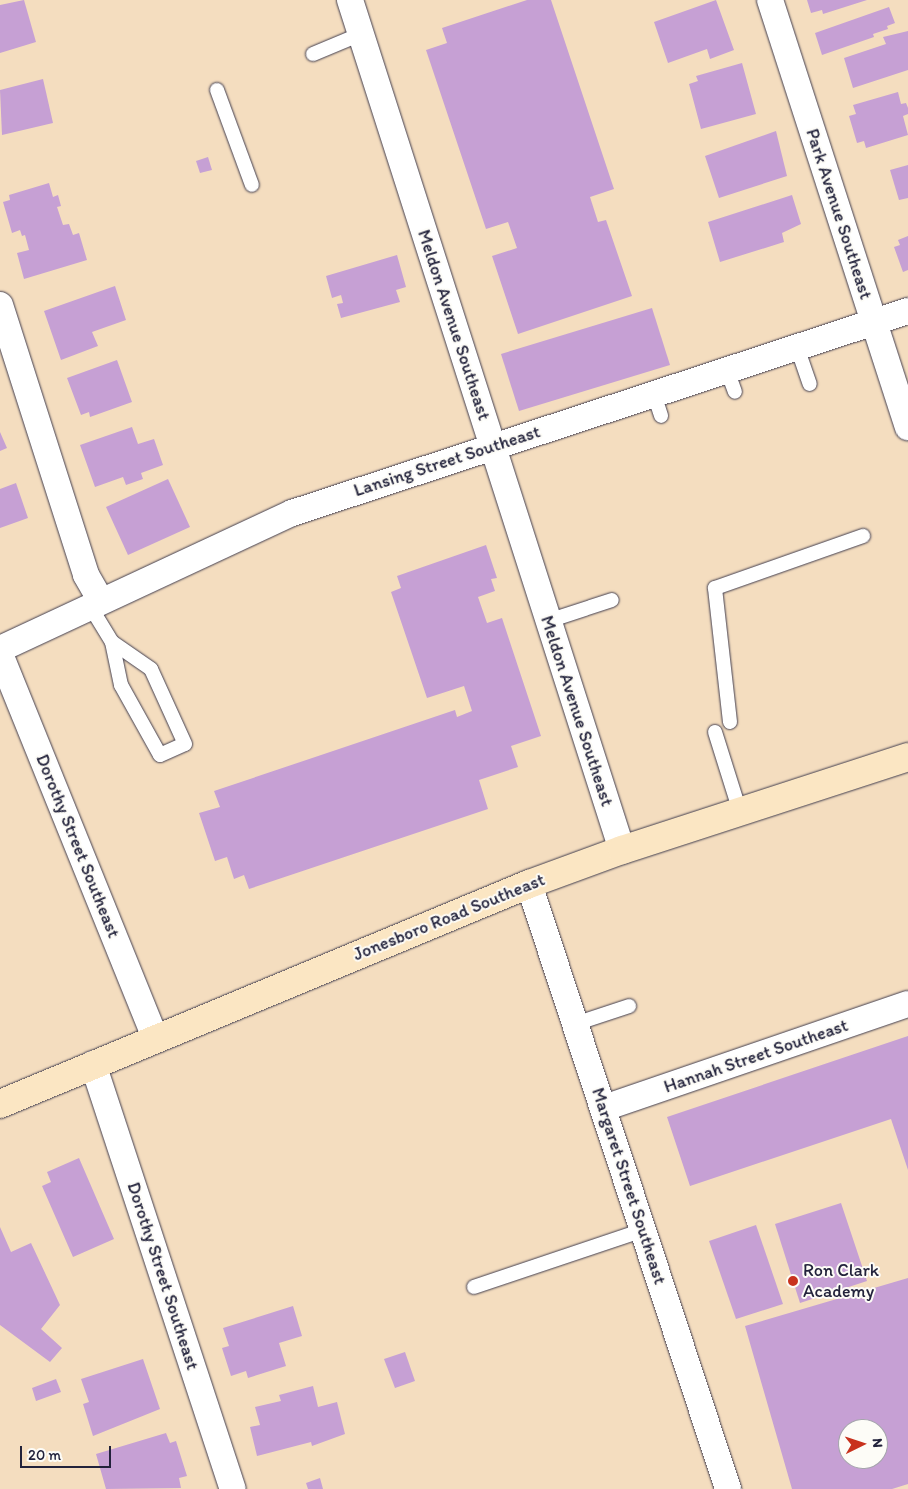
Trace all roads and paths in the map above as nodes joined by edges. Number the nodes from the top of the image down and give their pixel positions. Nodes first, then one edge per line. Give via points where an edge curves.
1 (350, 0) edge
2 (770, 0) edge
3 (361, 34) junction
4 (313, 54) dead end
5 (217, 90) dead end
6 (252, 186) dead end
7 (0, 305) edge
8 (908, 311) edge
9 (874, 322) junction
10 (797, 347) junction
11 (810, 384) dead end
12 (908, 427) edge
13 (493, 446) junction
14 (863, 536) dead end
15 (612, 600) dead end
16 (96, 603) junction
17 (548, 621) junction
18 (112, 642) junction
19 (0, 649) edge
20 (0, 654) edge
21 (730, 722) dead end
22 (715, 732) dead end
23 (908, 757) edge
24 (740, 812) junction
25 (622, 850) junction
26 (529, 884) junction
27 (908, 1004) edge
28 (629, 1006) dead end
29 (576, 1024) junction
30 (155, 1037) junction
31 (93, 1064) junction
32 (0, 1104) edge
33 (604, 1108) junction
34 (643, 1230) junction
35 (474, 1287) dead end
36 (233, 1489) edge
37 (728, 1489) edge

1 - 3 street, Meldon Avenue Southeast
2 - 9 street, Park Avenue Southeast
3 - 4 lane
3 - 13 street, Meldon Avenue Southeast
5 - 6 lane
7 - 16 street
8 - 9 street, Lansing Street Southeast
9 - 10 street, Lansing Street Southeast
9 - 12 street, Park Avenue Southeast
10 - 11 lane
10 - 13 street, Lansing Street Southeast via 731,381 657,405
13 - 16 street, Lansing Street Southeast via 292,513
13 - 17 street, Meldon Avenue Southeast
14 - 21 lane via 715,588
15 - 17 lane
16 - 18 lane
16 - 19 street, Lansing Street Southeast
17 - 25 street, Meldon Avenue Southeast
18 - 18 lane via 121,685 160,755 185,744 151,669
20 - 30 street, Dorothy Street Southeast
22 - 24 lane
23 - 24 main road, Jonesboro Road Southeast
24 - 25 main road, Jonesboro Road Southeast
25 - 26 main road, Jonesboro Road Southeast
26 - 29 street, Margaret Street Southeast
26 - 30 main road, Jonesboro Road Southeast
27 - 33 street, Hannah Street Southeast
28 - 29 lane
29 - 33 street, Margaret Street Southeast
30 - 31 main road, Jonesboro Road Southeast
31 - 32 main road, Jonesboro Road Southeast
31 - 36 street, Dorothy Street Southeast
33 - 34 street, Margaret Street Southeast
34 - 35 lane
34 - 37 street, Margaret Street Southeast

